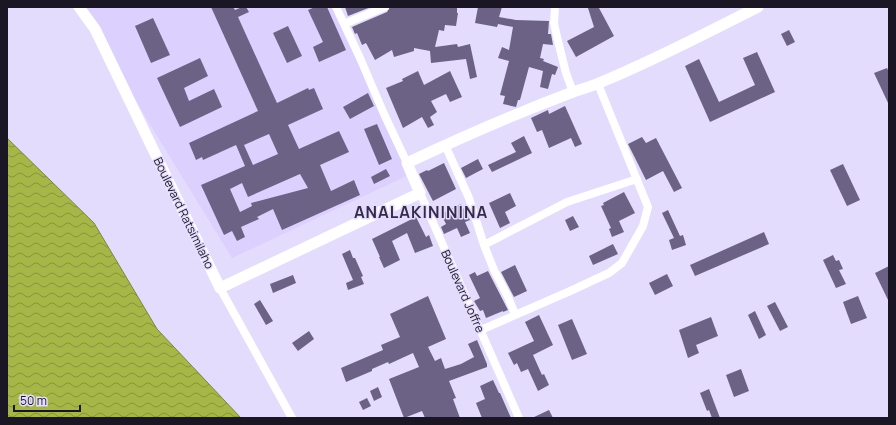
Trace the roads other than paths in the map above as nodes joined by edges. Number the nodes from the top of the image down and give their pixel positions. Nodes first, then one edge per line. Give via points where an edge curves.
1 (79, 7) edge
2 (336, 7) edge
3 (385, 7) edge
4 (555, 7) edge
5 (758, 7) edge
6 (344, 24) junction
7 (598, 84) junction
8 (573, 92) junction
9 (445, 145) junction
10 (408, 163) junction
11 (637, 179) junction
12 (420, 193) junction
13 (484, 245) junction
14 (220, 288) junction
15 (515, 314) junction
16 (481, 330) junction
17 (292, 418) edge
18 (519, 418) edge

1 - 14 street, Boulevard Ratsimilaho via 95,29
2 - 6 street
3 - 6 street
4 - 8 street via 554,23
5 - 7 street via 659,57
6 - 10 street
7 - 8 street
7 - 11 street
8 - 9 street
9 - 10 street
9 - 13 street via 469,198
10 - 12 street, Boulevard Joffre
11 - 13 street via 567,202
11 - 15 street via 648,207 643,226 622,263 608,273
12 - 14 street
12 - 16 street, Boulevard Joffre
13 - 15 street
14 - 17 street, Boulevard Ratsimilaho
15 - 16 street
16 - 18 street, Boulevard Joffre

